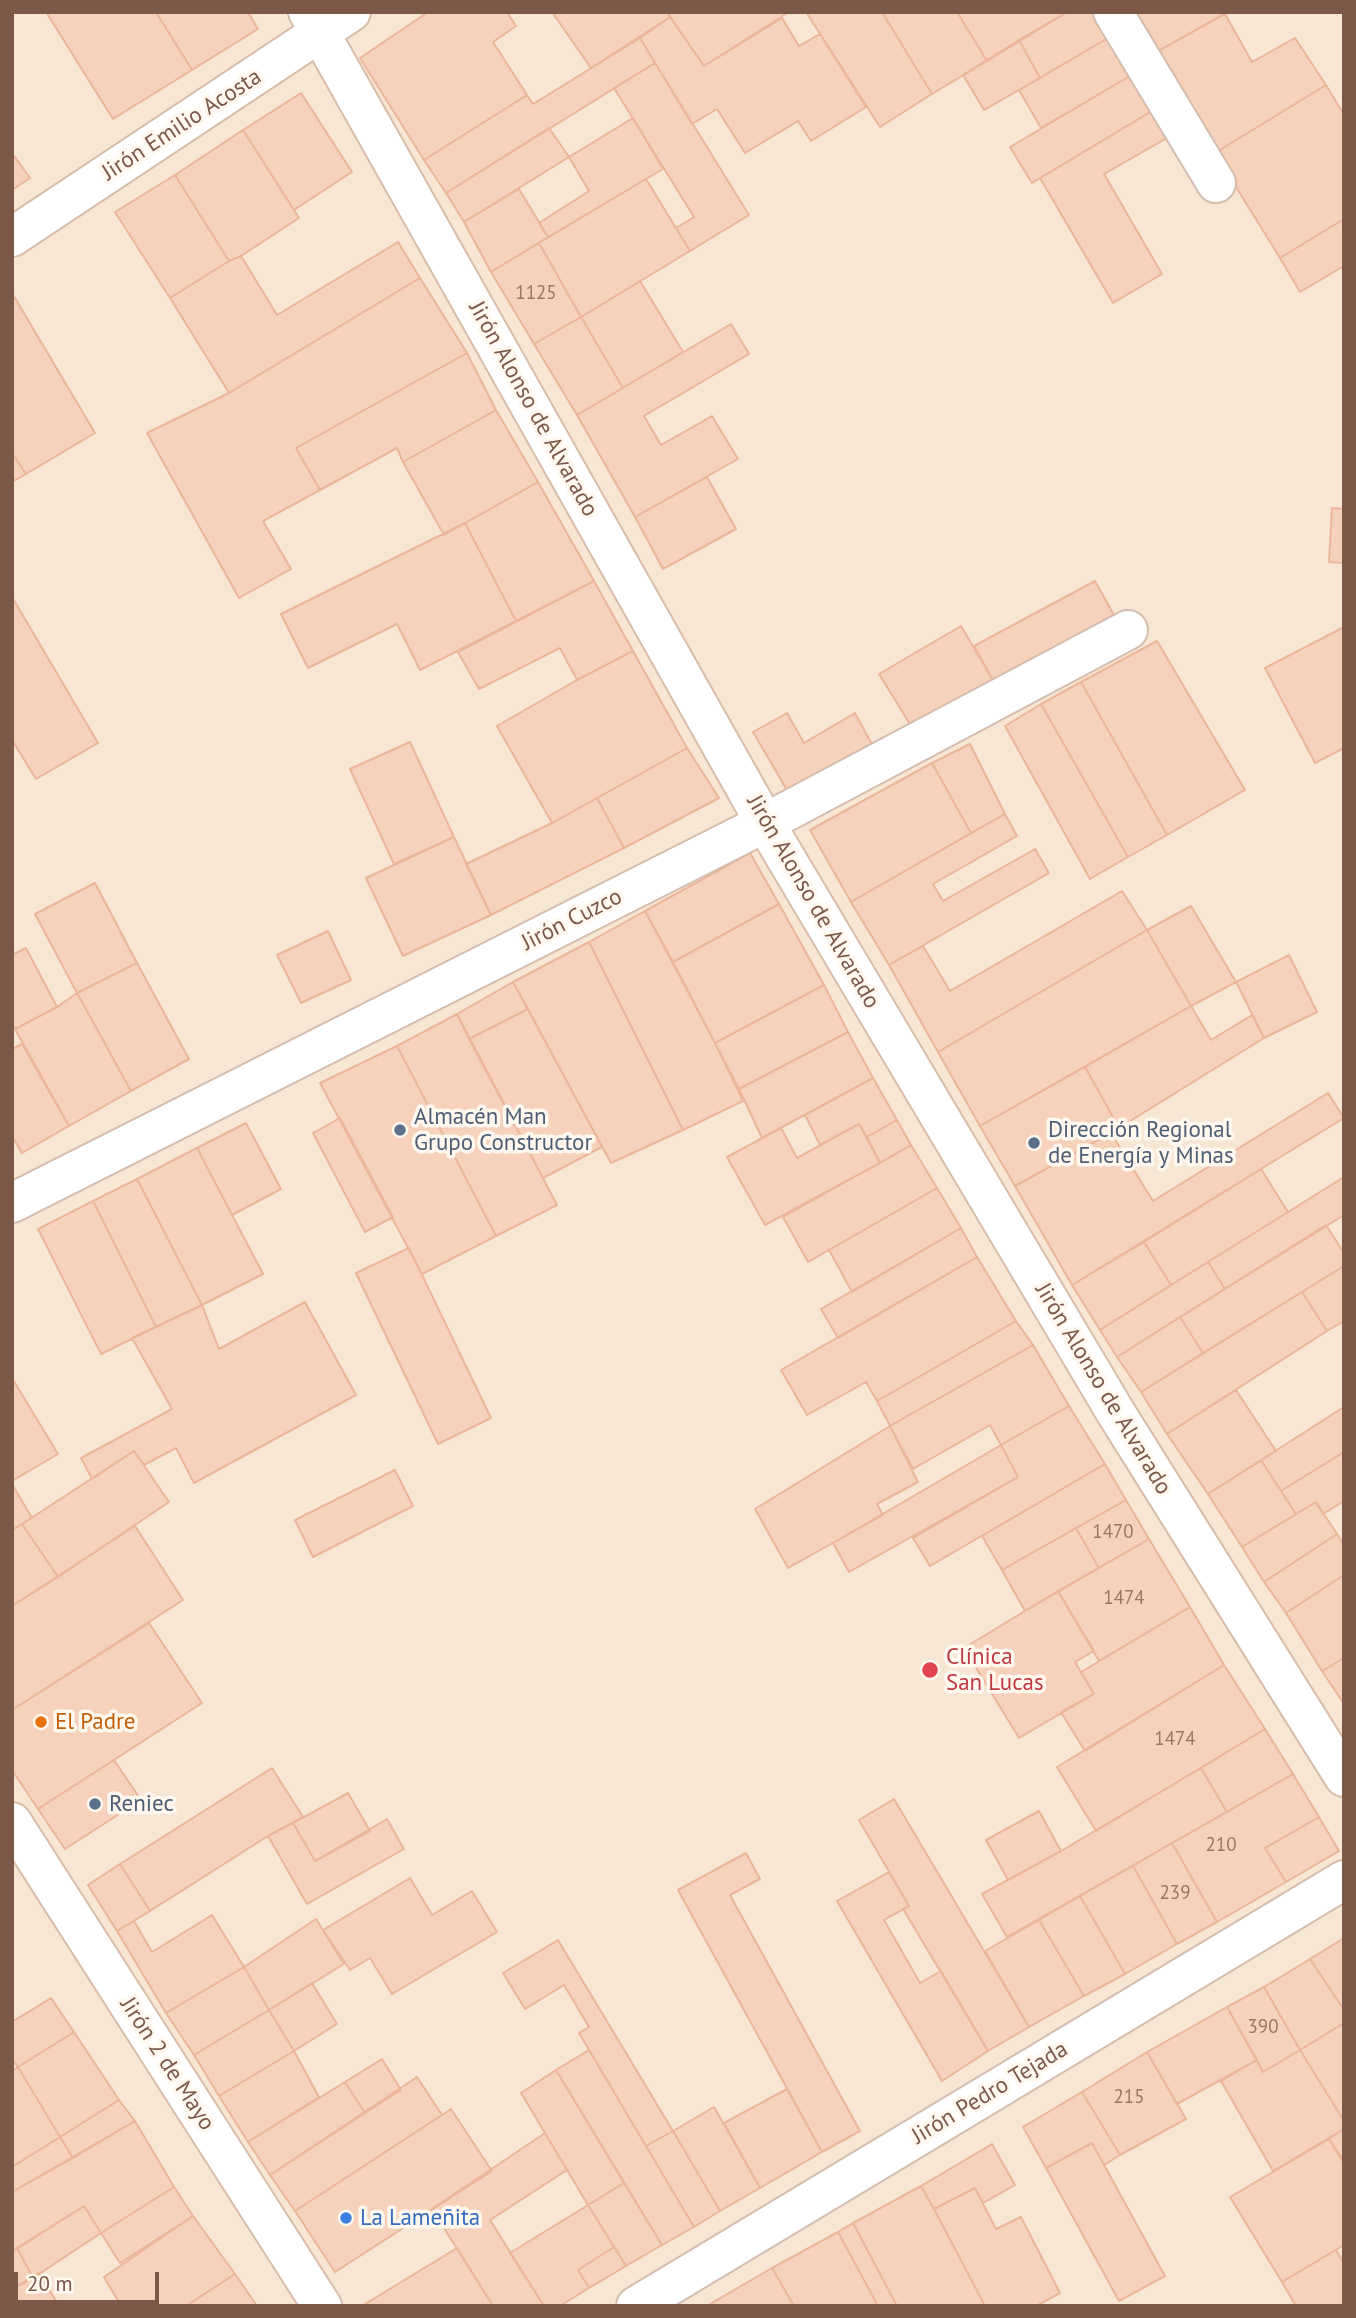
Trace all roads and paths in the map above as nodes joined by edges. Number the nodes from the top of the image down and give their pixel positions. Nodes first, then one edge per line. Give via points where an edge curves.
1 (1113, 12) edge
2 (326, 19) edge
3 (1216, 183) dead end
4 (12, 237) edge
5 (1128, 630) dead end
6 (765, 822) junction
7 (12, 1203) edge
8 (1344, 1777) edge
9 (12, 1822) edge
10 (1344, 1881) edge
11 (322, 2306) edge
12 (636, 2306) edge

1 - 3 street
2 - 4 street, Jirón Emilio Acosta
2 - 6 street, Jirón Alonso de Alvarado
5 - 6 street, Jirón Cuzco
6 - 7 street, Jirón Cuzco
6 - 8 street, Jirón Alonso de Alvarado via 1116,1413
9 - 11 street, Jirón 2 de Mayo
10 - 12 street, Jirón Pedro Tejada

